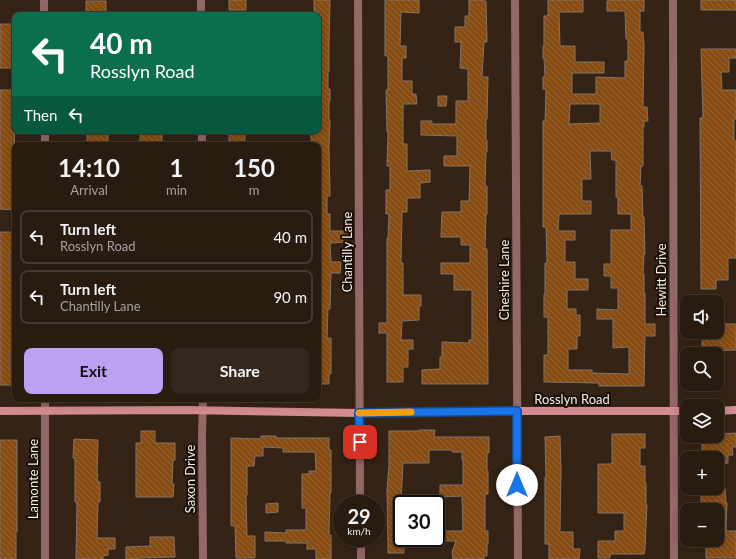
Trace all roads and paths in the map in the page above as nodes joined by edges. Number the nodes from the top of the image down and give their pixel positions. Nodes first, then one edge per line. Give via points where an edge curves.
1 (44, 0) edge
2 (201, 0) edge
3 (358, 0) edge
4 (515, 0) edge
5 (673, 0) edge
6 (44, 12) edge
7 (201, 12) edge
8 (44, 402) edge
9 (203, 402) edge
10 (203, 410) junction
11 (736, 410) edge
12 (0, 411) edge
13 (45, 411) junction
14 (517, 411) junction
15 (724, 411) edge
16 (674, 412) junction
17 (680, 412) edge
18 (359, 413) junction
19 (360, 495) edge
20 (361, 547) edge
21 (45, 559) edge
22 (203, 559) edge
23 (361, 559) edge
24 (518, 559) edge
25 (674, 559) edge

1 - 6 street
2 - 7 street
3 - 18 street, Chantilly Lane
4 - 14 street, Cheshire Lane
5 - 16 street, Hewitt Drive
8 - 13 street, Lamonte Lane
9 - 10 street, Saxon Drive
10 - 13 street, Rosslyn Road
10 - 18 street, Rosslyn Road
10 - 22 street, Saxon Drive
11 - 15 street
12 - 13 street, Rosslyn Road
13 - 21 street, Lamonte Lane
14 - 16 street, Rosslyn Road
14 - 18 street, Rosslyn Road
14 - 24 street, Cheshire Lane
16 - 17 street, Rosslyn Road
16 - 25 street, Hewitt Drive
18 - 19 street, Chantilly Lane
20 - 23 street

